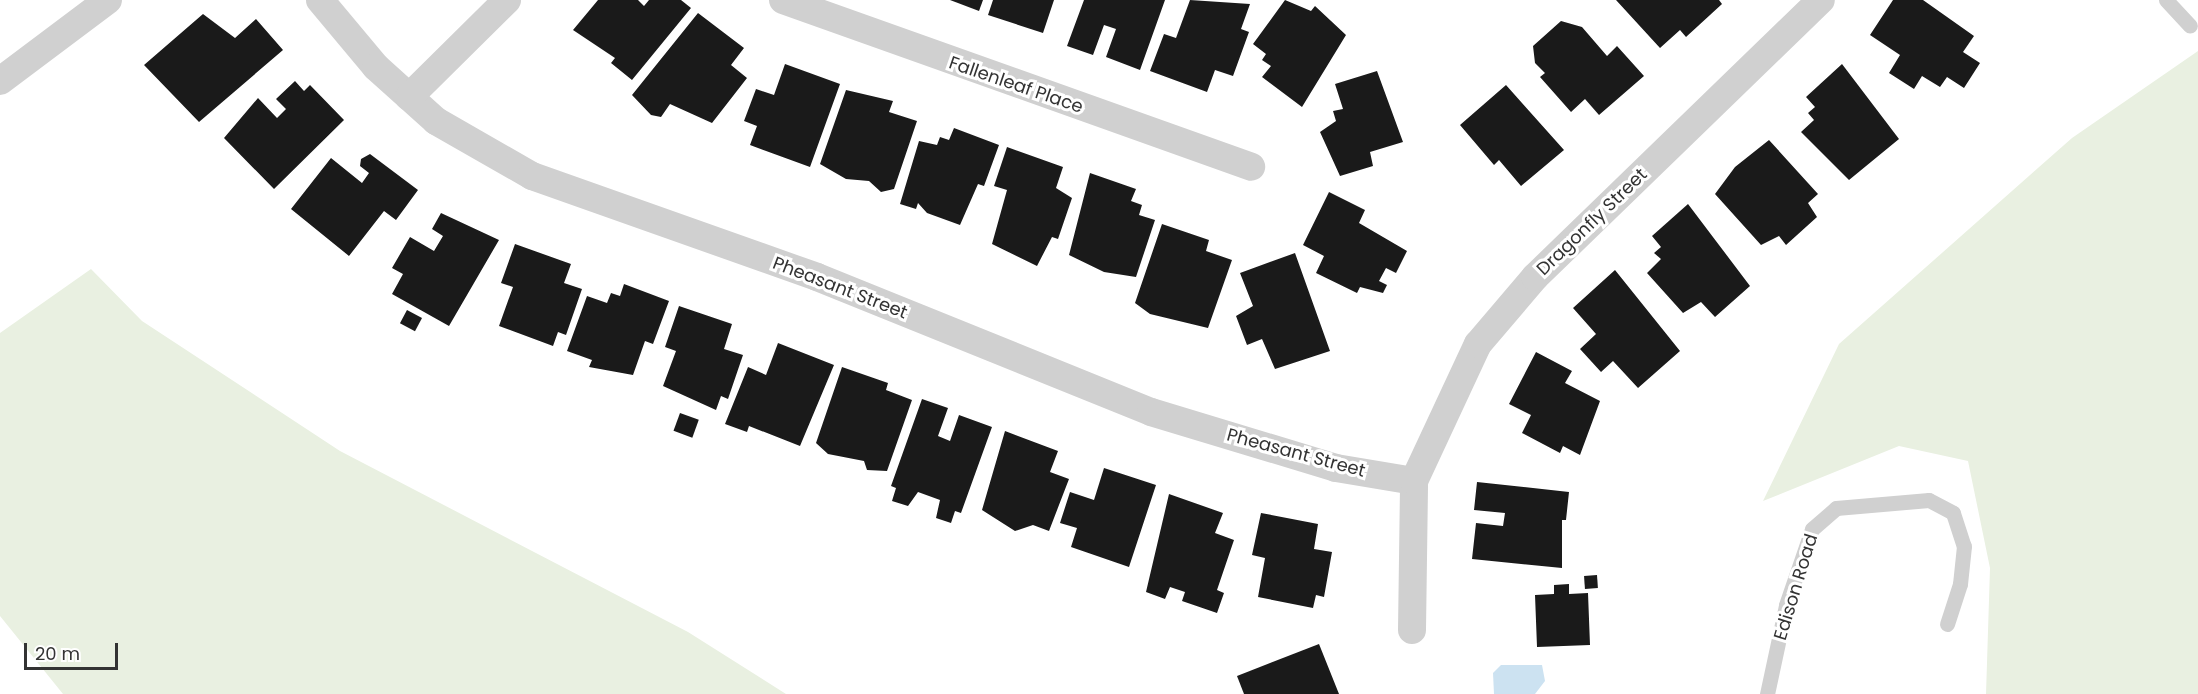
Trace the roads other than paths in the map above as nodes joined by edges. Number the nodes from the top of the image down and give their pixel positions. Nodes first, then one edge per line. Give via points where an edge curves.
1 (108, 0) edge
2 (320, 0) edge
3 (507, 0) edge
4 (783, 0) edge
5 (1821, 0) edge
6 (2166, 0) edge
7 (2190, 26) dead end
8 (0, 81) edge
9 (410, 97) junction
10 (1251, 167) dead end
11 (1414, 481) junction
12 (1947, 624) dead end
13 (1412, 630) dead end
14 (1767, 694) edge

1 - 8 street
2 - 9 street, Pheasant Street
3 - 9 street
4 - 10 street, Fallenleaf Place
5 - 11 street, Dragonfly Street via 1528,285 1478,344
6 - 7 lane
9 - 11 street, Pheasant Street via 436,122 498,160 571,192 817,277 1151,412 1336,468
11 - 13 street
12 - 14 lane, Edison Road via 1960,584 1964,546 1953,513 1929,500 1836,508 1812,529 1786,605

